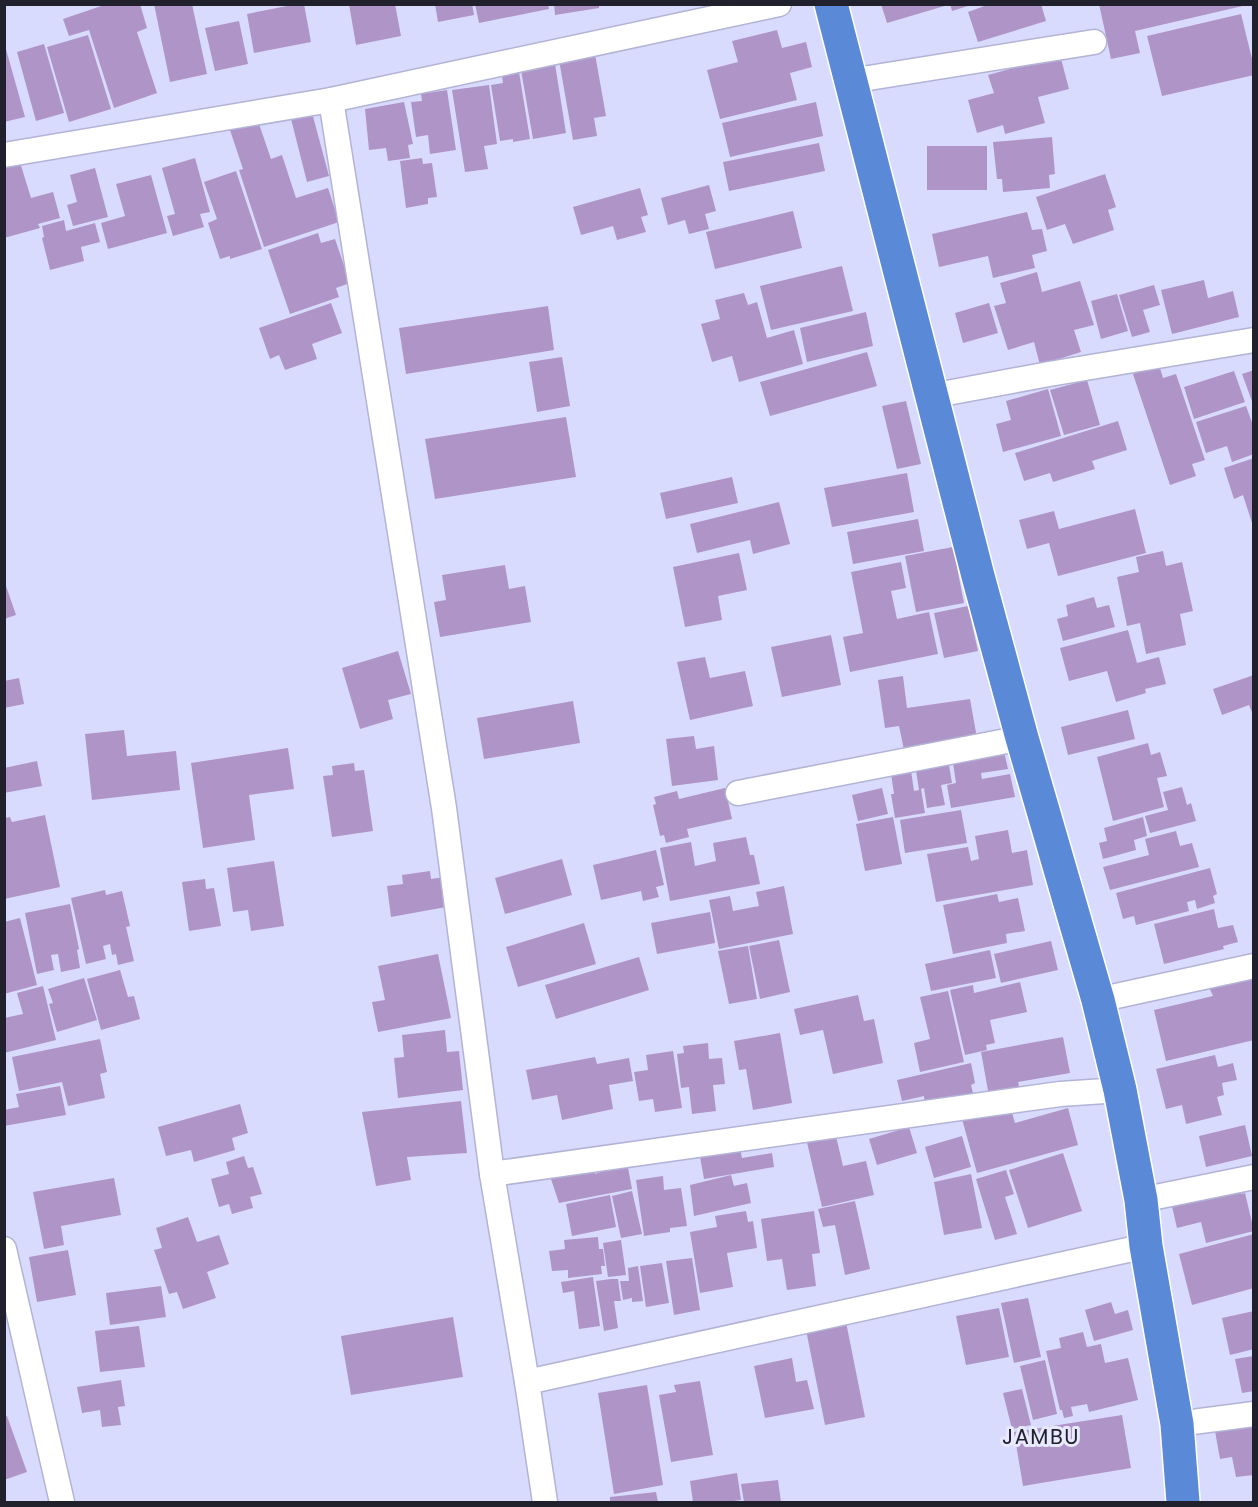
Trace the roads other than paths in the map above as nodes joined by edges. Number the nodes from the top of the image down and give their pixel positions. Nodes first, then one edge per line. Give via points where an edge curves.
1 (779, 4) edge
2 (831, 4) edge
3 (1094, 42) dead end
4 (850, 81) junction
5 (331, 100) junction
6 (4, 155) edge
7 (1254, 340) edge
8 (931, 396) junction
9 (1022, 738) junction
10 (738, 793) dead end
11 (1254, 966) edge
12 (1098, 1000) junction
13 (1120, 1090) junction
14 (492, 1174) junction
15 (1254, 1177) edge
16 (1141, 1200) junction
17 (1146, 1245) junction
18 (4, 1249) edge
19 (527, 1382) junction
20 (1254, 1414) edge
21 (1177, 1425) junction
22 (62, 1503) edge
23 (545, 1503) edge
24 (1183, 1503) edge

1 - 5 street
2 - 4 highway
3 - 4 street
4 - 8 highway
5 - 6 street
5 - 14 street via 444,808
7 - 8 street
8 - 9 highway
9 - 10 street
9 - 12 highway
11 - 12 street
12 - 13 highway
13 - 14 street via 1060,1094
13 - 16 highway
14 - 19 street
15 - 16 street
16 - 17 highway
17 - 19 street
17 - 21 highway
18 - 22 street
19 - 23 street
20 - 21 street
21 - 24 highway

